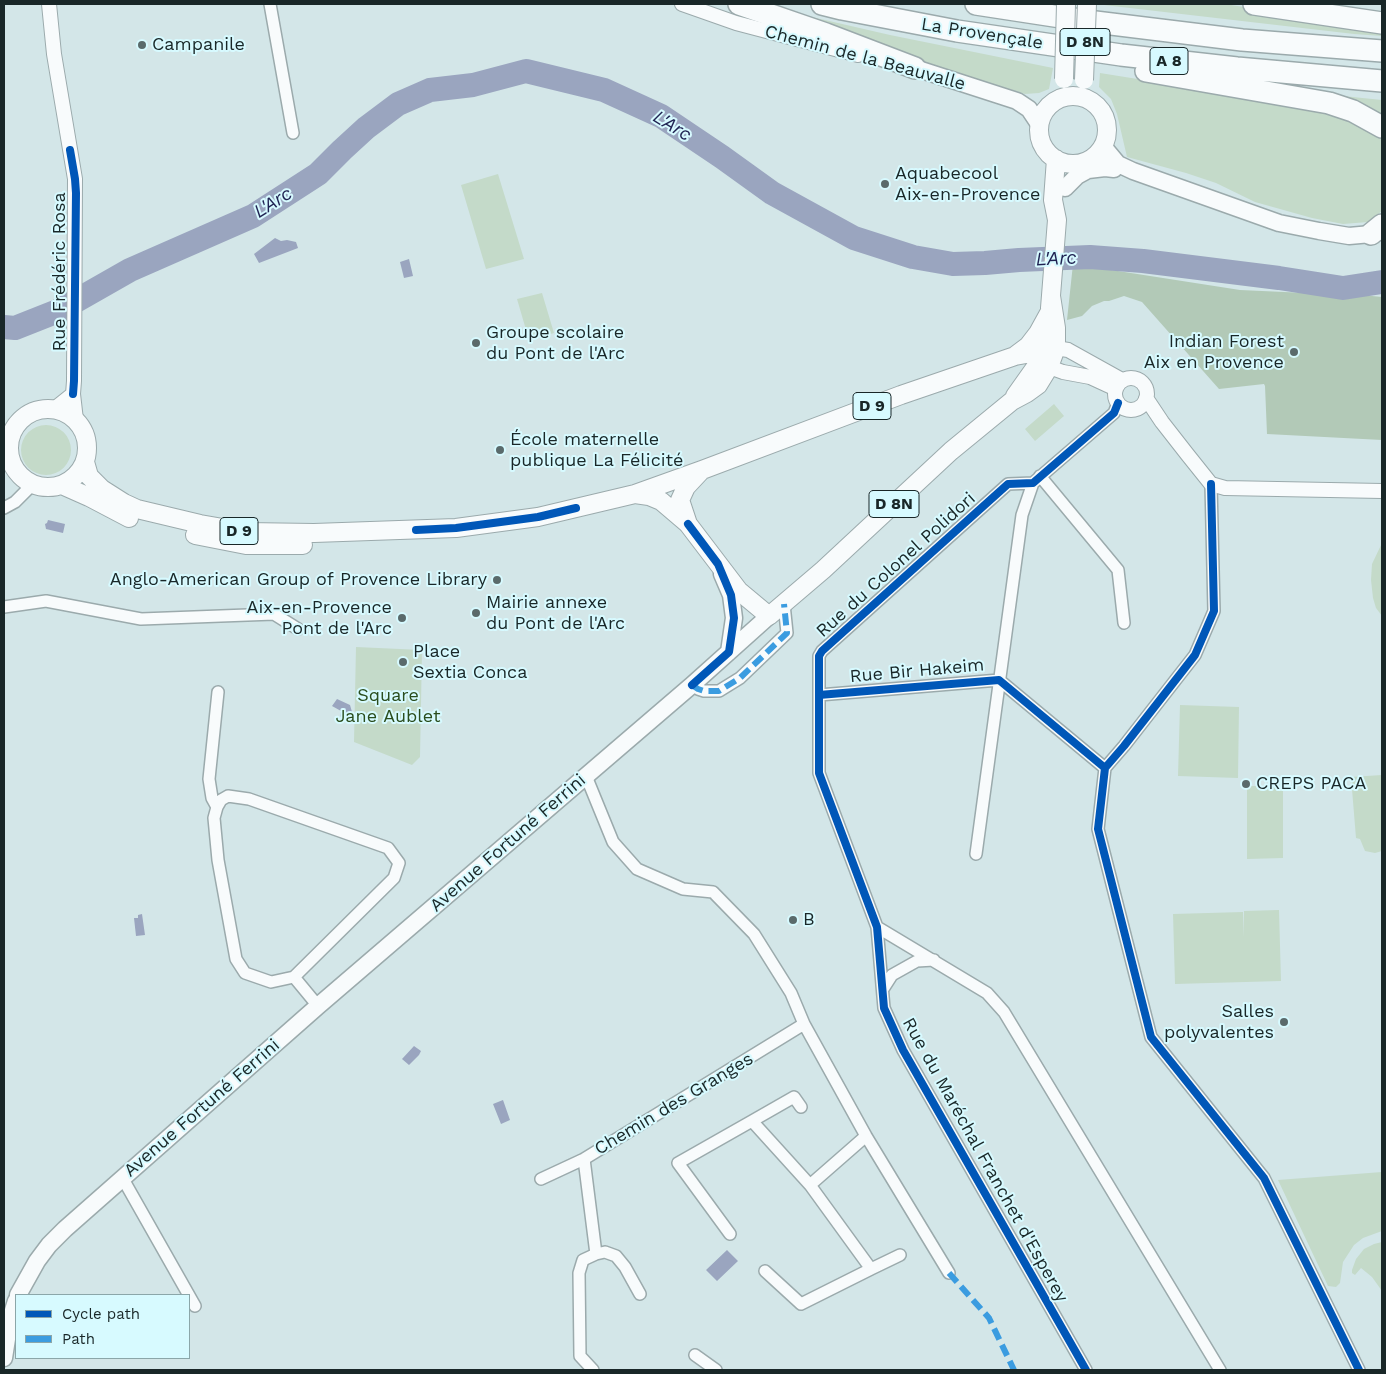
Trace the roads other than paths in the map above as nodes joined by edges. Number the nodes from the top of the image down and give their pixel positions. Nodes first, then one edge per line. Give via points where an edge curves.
1 (49, 4) edge
2 (270, 4) edge
3 (682, 4) edge
4 (822, 4) edge
5 (976, 4) edge
6 (1066, 4) edge
7 (1086, 4) edge
8 (1254, 4) edge
9 (737, 14) edge
10 (1382, 23) edge
11 (957, 31) junction
12 (1382, 51) edge
13 (915, 68) joint
14 (1382, 81) edge
15 (1064, 97) junction
16 (1084, 98) junction
17 (1039, 124) junction
18 (1382, 127) edge
19 (293, 133) dead end
20 (1097, 152) junction
21 (1056, 159) junction
22 (1074, 164) junction
23 (1133, 171) junction
24 (1065, 188) junction
25 (1056, 220) junction
26 (1379, 230) edge
27 (1050, 305) junction
28 (1050, 355) junction
29 (1016, 356) junction
30 (1119, 384) junction
31 (73, 387) junction
32 (1142, 402) junction
33 (1118, 403) junction
34 (53, 410) junction
35 (76, 420) junction
36 (7, 441) edge
37 (85, 462) junction
38 (702, 470) junction
39 (20, 479) edge
40 (1036, 480) junction
41 (1212, 484) junction
42 (62, 485) junction
43 (1382, 491) edge
44 (634, 499) junction
45 (4, 508) edge
46 (688, 524) junction
47 (334, 539) junction
48 (718, 564) junction
49 (784, 604) junction
50 (4, 607) edge
51 (769, 616) junction
52 (1124, 623) dead end
53 (298, 629) dead end
54 (729, 652) junction
55 (999, 680) junction
56 (692, 685) junction
57 (218, 692) dead end
58 (819, 695) junction
59 (1105, 768) junction
60 (586, 776) junction
61 (217, 807) junction
62 (976, 854) dead end
63 (877, 927) junction
64 (934, 960) junction
65 (294, 977) junction
66 (883, 989) junction
67 (318, 1006) junction
68 (804, 1024) junction
69 (802, 1107) dead end
70 (752, 1121) junction
71 (866, 1136) junction
72 (584, 1159) junction
73 (123, 1179) junction
74 (540, 1179) dead end
75 (810, 1185) junction
76 (730, 1234) dead end
77 (596, 1254) junction
78 (900, 1255) dead end
79 (871, 1269) junction
80 (765, 1271) dead end
81 (949, 1273) dead end
82 (19, 1294) edge
83 (188, 1294) edge
84 (640, 1294) dead end
85 (190, 1297) edge
86 (15, 1304) edge
87 (195, 1306) dead end
88 (695, 1355) dead end
89 (4, 1358) edge
90 (593, 1370) edge
91 (716, 1370) edge
92 (1086, 1370) edge
93 (1220, 1370) edge
94 (1359, 1370) edge

1 - 31 street, Rue Frédéric Rosa via 75,179
2 - 19 street
3 - 9 street
4 - 11 highway, La Provençale / A 8
5 - 12 highway, La Provençale / A 8 via 1242,40
6 - 15 main road, D 8N, bridge
7 - 16 main road, D 8N, bridge
8 - 10 highway
9 - 13 highway via 826,34
11 - 14 highway, La Provençale / A 8 via 1150,58
11 - 18 highway via 1055,55 1329,103 1353,111
13 - 17 main road, Chemin de la Beauvalle via 1017,101
15 - 16 main road
15 - 17 main road via 1045,111
16 - 20 main road via 1094,103 1106,121 1107,132
17 - 21 main road via 1042,145
20 - 22 main road via 1086,161
20 - 23 main road
21 - 22 main road
21 - 25 main road via 1053,200
22 - 24 main road
23 - 24 main road via 1088,170
23 - 26 main road via 1279,223 1349,236
24 - 25 main road
25 - 27 main road, Avenue Fortuné Ferrini
27 - 28 main road, Avenue Fortuné Ferrini via 1046,342
27 - 29 main road via 1038,333
28 - 29 main road, D 9
28 - 30 street via 1063,372
28 - 30 street via 1062,348
28 - 49 main road, Avenue Fortuné Ferrini / D 8N via 1036,365 1012,401 952,451
29 - 38 main road, D 9 via 901,395
30 - 32 street via 1127,378 1142,382 1146,389
30 - 33 street via 1115,394
31 - 34 street
31 - 35 street, Rue Frédéric Rosa
32 - 33 street via 1132,409
32 - 41 street
33 - 40 street via 1114,413
34 - 35 main road
34 - 36 main road via 39,410 26,416
35 - 37 main road via 88,447
36 - 39 main road
37 - 42 main road via 80,472
37 - 47 main road, D 9 via 89,476 102,489 137,509 246,532
38 - 44 main road, D 9
38 - 46 main road via 686,487 680,500
39 - 42 main road via 48,487
39 - 45 street via 15,502
40 - 52 street via 1118,570
40 - 55 street via 1022,515
40 - 58 street, Rue du Colonel Polidori via 1008,484 822,651 819,656
41 - 43 street via 1225,488
41 - 59 street via 1214,611 1195,655
42 - 47 main road, D 9 via 133,520 246,545
44 - 46 main road via 649,496 659,500
44 - 47 main road, D 9 via 542,525 460,536
46 - 48 main road
48 - 51 main road via 739,590
48 - 54 main road via 731,595 734,618
49 - 51 main road, Avenue Fortuné Ferrini / D 8N
49 - 56 street via 787,633 740,678 719,691 704,691
50 - 53 street via 46,601 140,619 274,614
51 - 54 main road, Avenue Fortuné Ferrini / D 8N
54 - 56 main road, Avenue Fortuné Ferrini / D 8N
55 - 58 street, Rue Bir Hakeim
55 - 59 street, Rue Bir Hakeim
55 - 62 street
56 - 60 main road, Avenue Fortuné Ferrini / D 8N
57 - 61 street via 209,779
58 - 63 street, Rue du Colonel Polidori via 819,773
59 - 94 street via 1098,829 1151,1037 1264,1178
60 - 67 main road, Avenue Fortuné Ferrini / D 8N
60 - 68 street via 613,842 637,869 683,889 713,892 754,934 791,993
61 - 65 street via 214,818 218,860 236,959 245,973 271,982
61 - 65 street via 228,796 249,799 388,848 399,863 394,878
63 - 64 street
63 - 66 street, Rue du Maréchal Franchet d'Esperey
64 - 66 street via 917,961 892,976
64 - 93 street via 986,993 1004,1012
65 - 67 street
66 - 92 street, Rue du Maréchal Franchet d'Esperey via 884,1008 903,1050
67 - 73 main road, Avenue Fortuné Ferrini / D 8N
68 - 71 street
68 - 72 street, Chemin des Granges
69 - 70 street via 794,1096
70 - 75 street
70 - 76 street via 678,1164
71 - 75 street
71 - 81 street
72 - 74 street, Chemin des Granges
72 - 77 street
73 - 82 main road, Avenue Fortuné Ferrini / D 8N via 49,1245
73 - 83 street
75 - 79 street
77 - 84 street via 605,1252 616,1256
77 - 90 street via 583,1260 579,1273 580,1356
78 - 79 street
79 - 80 street via 801,1304
85 - 87 street
86 - 89 main road
88 - 91 street

